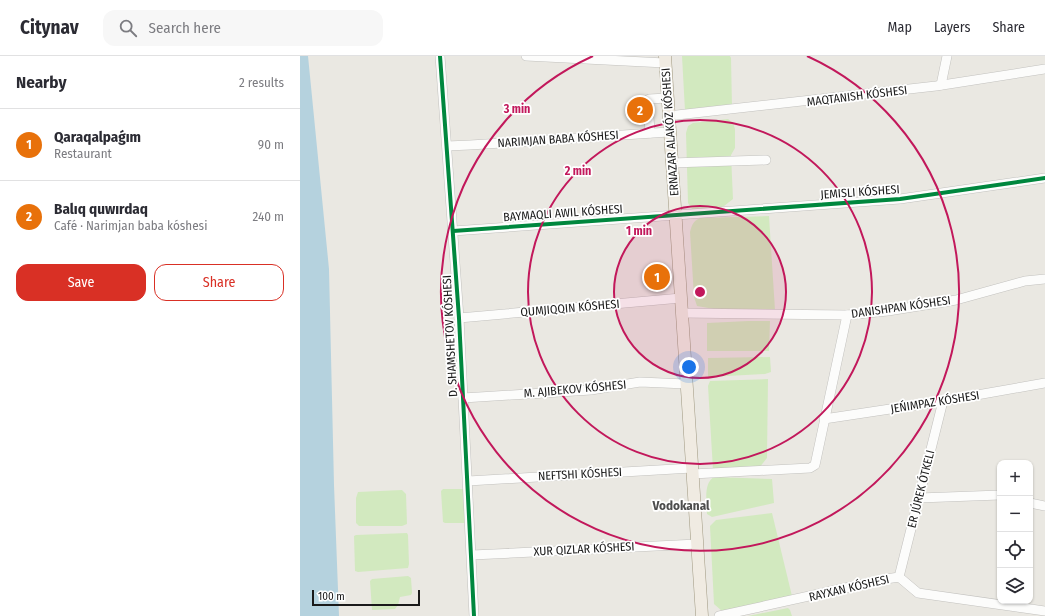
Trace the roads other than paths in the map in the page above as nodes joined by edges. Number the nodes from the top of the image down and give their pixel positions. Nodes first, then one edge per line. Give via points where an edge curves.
1 (440, 56) edge
2 (526, 56) edge
3 (947, 56) edge
4 (665, 60) edge
5 (1045, 70) edge
6 (941, 85) junction
7 (667, 98) junction
8 (668, 116) junction
9 (669, 132) junction
10 (650, 133) junction
11 (447, 146) junction
12 (766, 160) dead end
13 (672, 163) junction
14 (1045, 178) edge
15 (675, 214) junction
16 (453, 231) junction
17 (1045, 279) edge
18 (681, 298) junction
19 (682, 313) junction
20 (847, 314) junction
21 (459, 318) junction
22 (1045, 383) edge
23 (686, 384) junction
24 (463, 398) junction
25 (942, 401) junction
26 (824, 419) junction
27 (692, 471) junction
28 (468, 481) junction
29 (997, 494) edge
30 (918, 498) junction
31 (1033, 504) edge
32 (1045, 506) edge
33 (696, 544) junction
34 (472, 555) junction
35 (899, 577) junction
36 (1045, 611) edge
37 (474, 616) edge
38 (702, 616) edge
39 (719, 616) edge

1 - 11 street, D. SHAMSHETOV KÓSHESI
2 - 4 street
3 - 6 street
4 - 7 main road, ERNAZAR ALAKÓZ KÓSHESI
5 - 6 street
6 - 8 street
7 - 8 main road, ERNAZAR ALAKÓZ KÓSHESI
7 - 10 street via 648,100
8 - 9 main road, ERNAZAR ALAKÓZ KÓSHESI
9 - 10 street, NARIMJAN BABA KÓSHESI
9 - 13 main road, ERNAZAR ALAKÓZ KÓSHESI
10 - 11 street, NARIMJAN BABA KÓSHESI
11 - 16 street, D. SHAMSHETOV KÓSHESI
12 - 13 street
13 - 15 main road, ERNAZAR ALAKÓZ KÓSHESI
14 - 15 street, JEMISLI KÓSHESI via 900,199
15 - 16 street, JEMISLI KÓSHESI
15 - 18 main road, ERNAZAR ALAKÓZ KÓSHESI
16 - 21 street, D. SHAMSHETOV KÓSHESI
17 - 20 street via 1025,281 956,300 888,311
18 - 19 main road, ERNAZAR ALAKÓZ KÓSHESI
18 - 21 street
19 - 20 street
19 - 23 main road, ERNAZAR ALAKÓZ KÓSHESI
20 - 26 street, NEFTSHI KÓSHESI
21 - 24 street, D. SHAMSHETOV KÓSHESI
22 - 25 street, JEŃIMPAZ KÓSHESI
23 - 24 street, M. AJIBEKOV KÓSHESI via 640,382 591,390
23 - 27 main road, ERNAZAR ALAKÓZ KÓSHESI
24 - 28 street, D. SHAMSHETOV KÓSHESI
25 - 26 street, JEŃIMPAZ KÓSHESI
25 - 30 street, ER JÚREK ÓTKELI
26 - 27 street, NEFTSHI KÓSHESI via 815,465 810,468
27 - 28 street, NEFTSHI KÓSHESI
27 - 33 main road, ERNAZAR ALAKÓZ KÓSHESI
28 - 34 street, D. SHAMSHETOV KÓSHESI
29 - 30 street
30 - 35 street, ER JÚREK ÓTKELI
31 - 32 street
33 - 34 street
33 - 38 main road, ERNAZAR ALAKÓZ KÓSHESI
34 - 37 street, D. SHAMSHETOV KÓSHESI
35 - 36 street, RAYXAN KÓSHESI via 918,593
35 - 39 street, RAYXAN KÓSHESI

